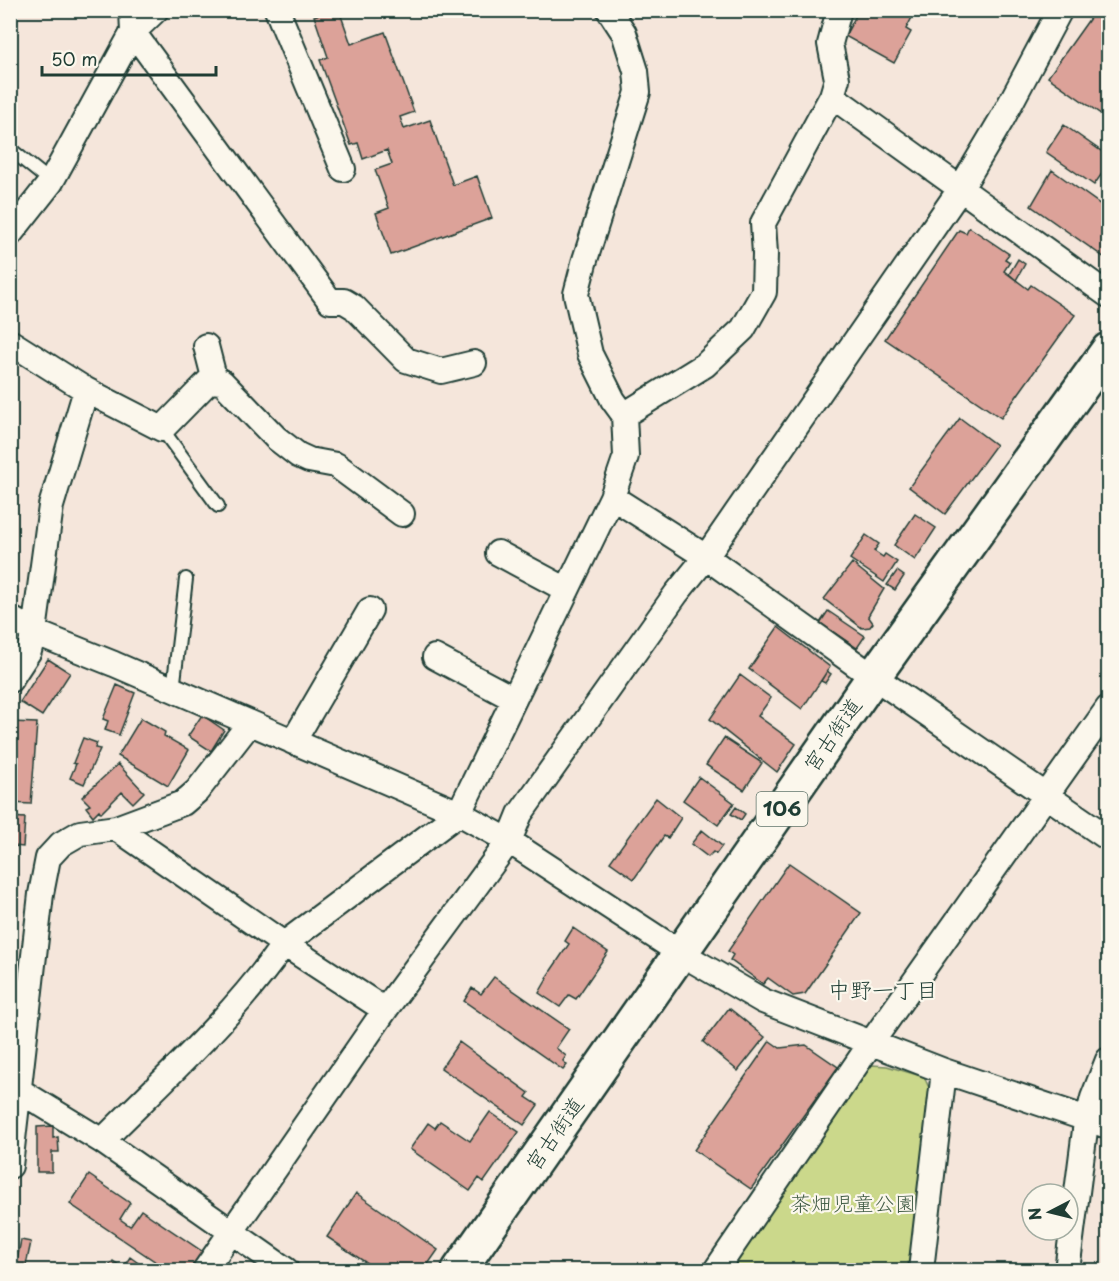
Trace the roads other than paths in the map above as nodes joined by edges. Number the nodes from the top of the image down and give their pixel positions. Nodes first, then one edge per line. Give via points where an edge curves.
1 (156, 10) edge
2 (277, 10) edge
3 (609, 10) edge
4 (839, 10) edge
5 (1054, 13) edge
6 (132, 21) edge
7 (832, 96) junction
8 (10, 148) edge
9 (343, 169) dead end
10 (51, 182) junction
11 (961, 188) junction
12 (10, 234) edge
13 (1108, 295) edge
14 (10, 342) edge
15 (206, 346) dead end
16 (1108, 350) edge
17 (474, 363) dead end
18 (215, 381) junction
19 (86, 390) junction
20 (624, 415) junction
21 (162, 429) junction
22 (612, 497) junction
23 (218, 506) dead end
24 (402, 514) dead end
25 (498, 553) dead end
26 (706, 557) junction
27 (186, 579) dead end
28 (567, 590) junction
29 (370, 610) dead end
30 (10, 618) edge
31 (34, 632) junction
32 (435, 657) dead end
33 (874, 676) junction
34 (10, 680) edge
35 (173, 690) junction
36 (514, 699) junction
37 (1108, 708) edge
38 (250, 723) junction
39 (293, 742) junction
40 (1048, 796) junction
41 (459, 813) junction
42 (116, 828) junction
43 (1108, 838) edge
44 (509, 841) junction
45 (284, 944) junction
46 (682, 954) junction
47 (385, 1010) junction
48 (871, 1042) junction
49 (1108, 1060) edge
50 (944, 1071) junction
51 (20, 1091) junction
52 (1098, 1122) edge
53 (102, 1141) junction
54 (10, 1166) edge
55 (231, 1233) junction
56 (206, 1270) edge
57 (286, 1270) edge
58 (459, 1270) edge
59 (716, 1270) edge
60 (921, 1270) edge
61 (1067, 1270) edge

1 - 6 street
2 - 9 street
3 - 20 street via 624,33 638,92 576,294 590,354
4 - 7 street via 830,44 837,79
5 - 11 street via 1002,119
6 - 10 street
6 - 17 street via 330,301 344,300 354,307 405,360 441,371
7 - 11 street
7 - 20 street via 763,223 764,292 743,329 705,365
8 - 10 lane
10 - 12 street
11 - 13 street
11 - 26 street
14 - 19 street
15 - 18 street
16 - 33 highway, 宮古街道 / 106
18 - 21 street via 208,381
18 - 24 street via 222,382 298,455 336,465
19 - 21 street
19 - 31 street via 51,506
20 - 22 street via 626,456
21 - 23 lane
22 - 26 street
22 - 28 street
25 - 28 street
26 - 33 street
26 - 44 street via 520,814
27 - 35 lane
28 - 36 street
29 - 39 street
30 - 31 street
31 - 34 street via 29,651
31 - 35 street
32 - 36 street
33 - 40 street
33 - 46 highway, 宮古街道 / 106
35 - 38 street
36 - 41 street
37 - 40 street
38 - 39 street
38 - 42 street via 197,791 183,803
39 - 41 street
40 - 43 street
40 - 48 street
41 - 44 street
41 - 45 street
42 - 45 street
42 - 51 street via 80,833 61,844 48,858
44 - 46 street
44 - 47 street
45 - 47 street
45 - 53 street via 211,1032
46 - 48 street via 763,1001
46 - 58 highway, 宮古街道 / 106
47 - 55 street
48 - 50 street
48 - 59 street
49 - 52 street via 1093,1098
50 - 52 street
50 - 60 street
51 - 53 street
51 - 54 street
52 - 61 street
53 - 55 street
55 - 56 street
55 - 57 street

